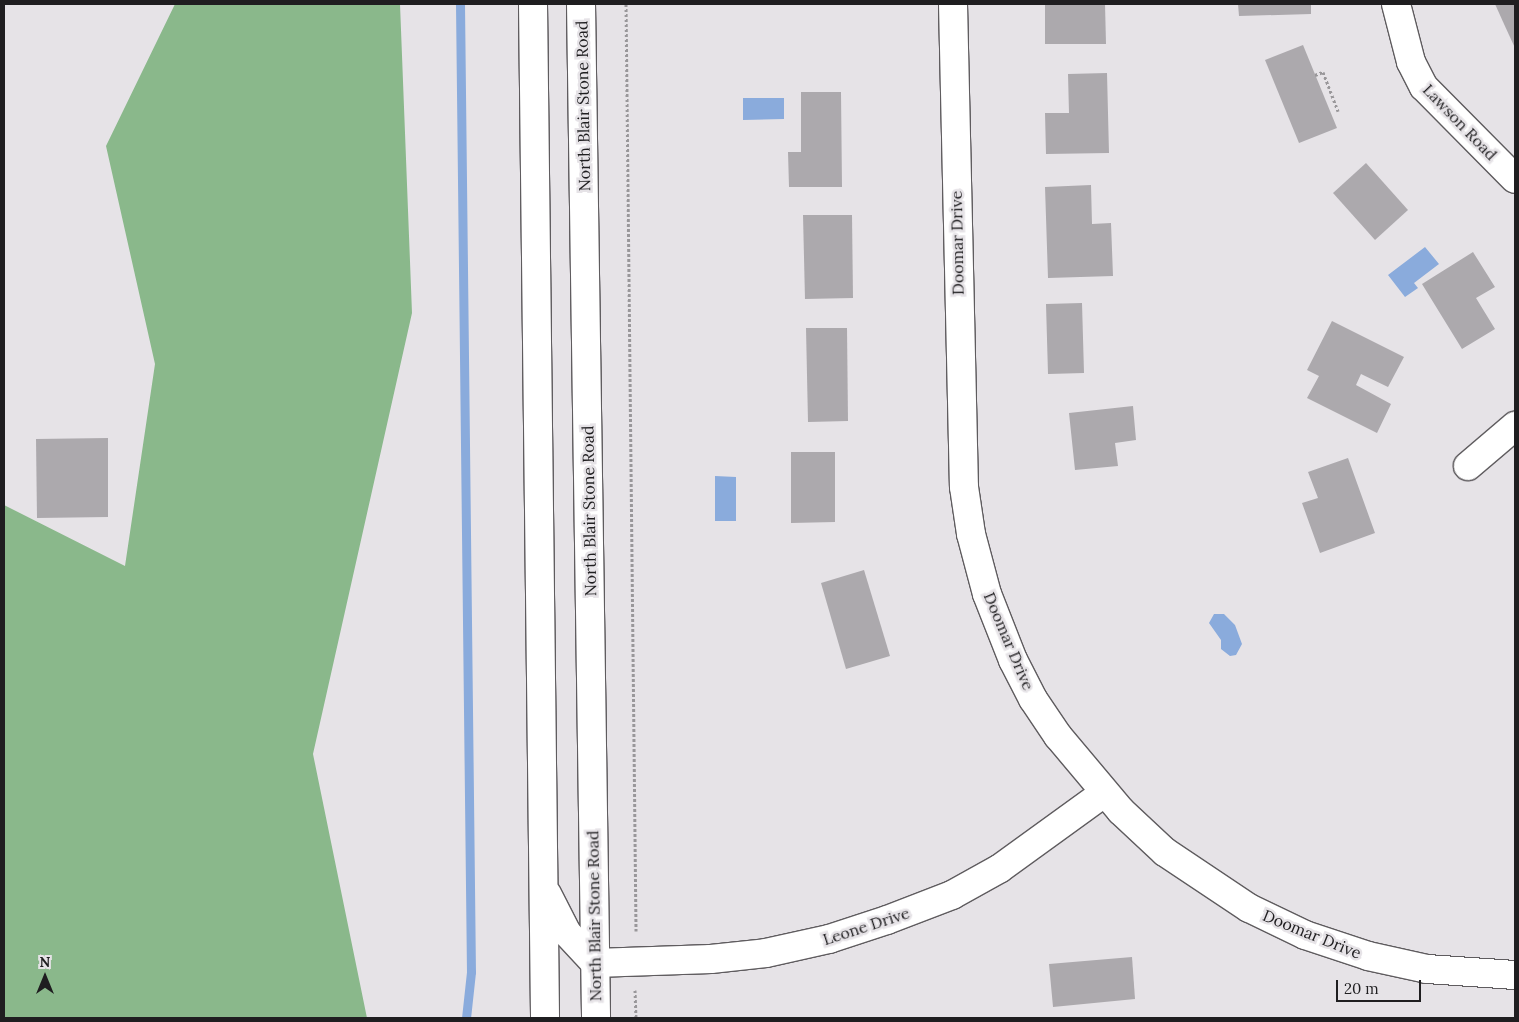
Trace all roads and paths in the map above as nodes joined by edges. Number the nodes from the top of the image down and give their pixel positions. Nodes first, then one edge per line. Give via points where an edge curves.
1 (533, 4) edge
2 (581, 4) edge
3 (626, 4) edge
4 (953, 4) edge
5 (1396, 4) edge
6 (1315, 75) dead end
7 (1338, 111) dead end
8 (1515, 179) edge
9 (1515, 426) edge
10 (1468, 466) dead end
11 (1104, 793) junction
12 (544, 888) junction
13 (636, 931) dead end
14 (595, 964) junction
15 (1515, 975) edge
16 (636, 990) dead end
17 (545, 1018) edge
18 (596, 1018) edge
19 (636, 1018) edge

1 - 12 main road
2 - 14 main road, North Blair Stone Road
3 - 13 path
4 - 11 main road, Doomar Drive via 960,422 971,534 987,594 1013,660 1058,736
5 - 8 main road, Lawson Road via 1411,62 1424,87
6 - 7 path via 1323,72
9 - 10 main road
11 - 14 main road, Leone Drive via 1000,869 952,895 887,920 829,939 766,953
11 - 15 main road, Doomar Drive via 1165,852 1205,881 1249,908 1305,935 1368,956 1427,969
12 - 14 main road via 567,933
12 - 17 main road
14 - 18 main road, North Blair Stone Road
16 - 19 path

